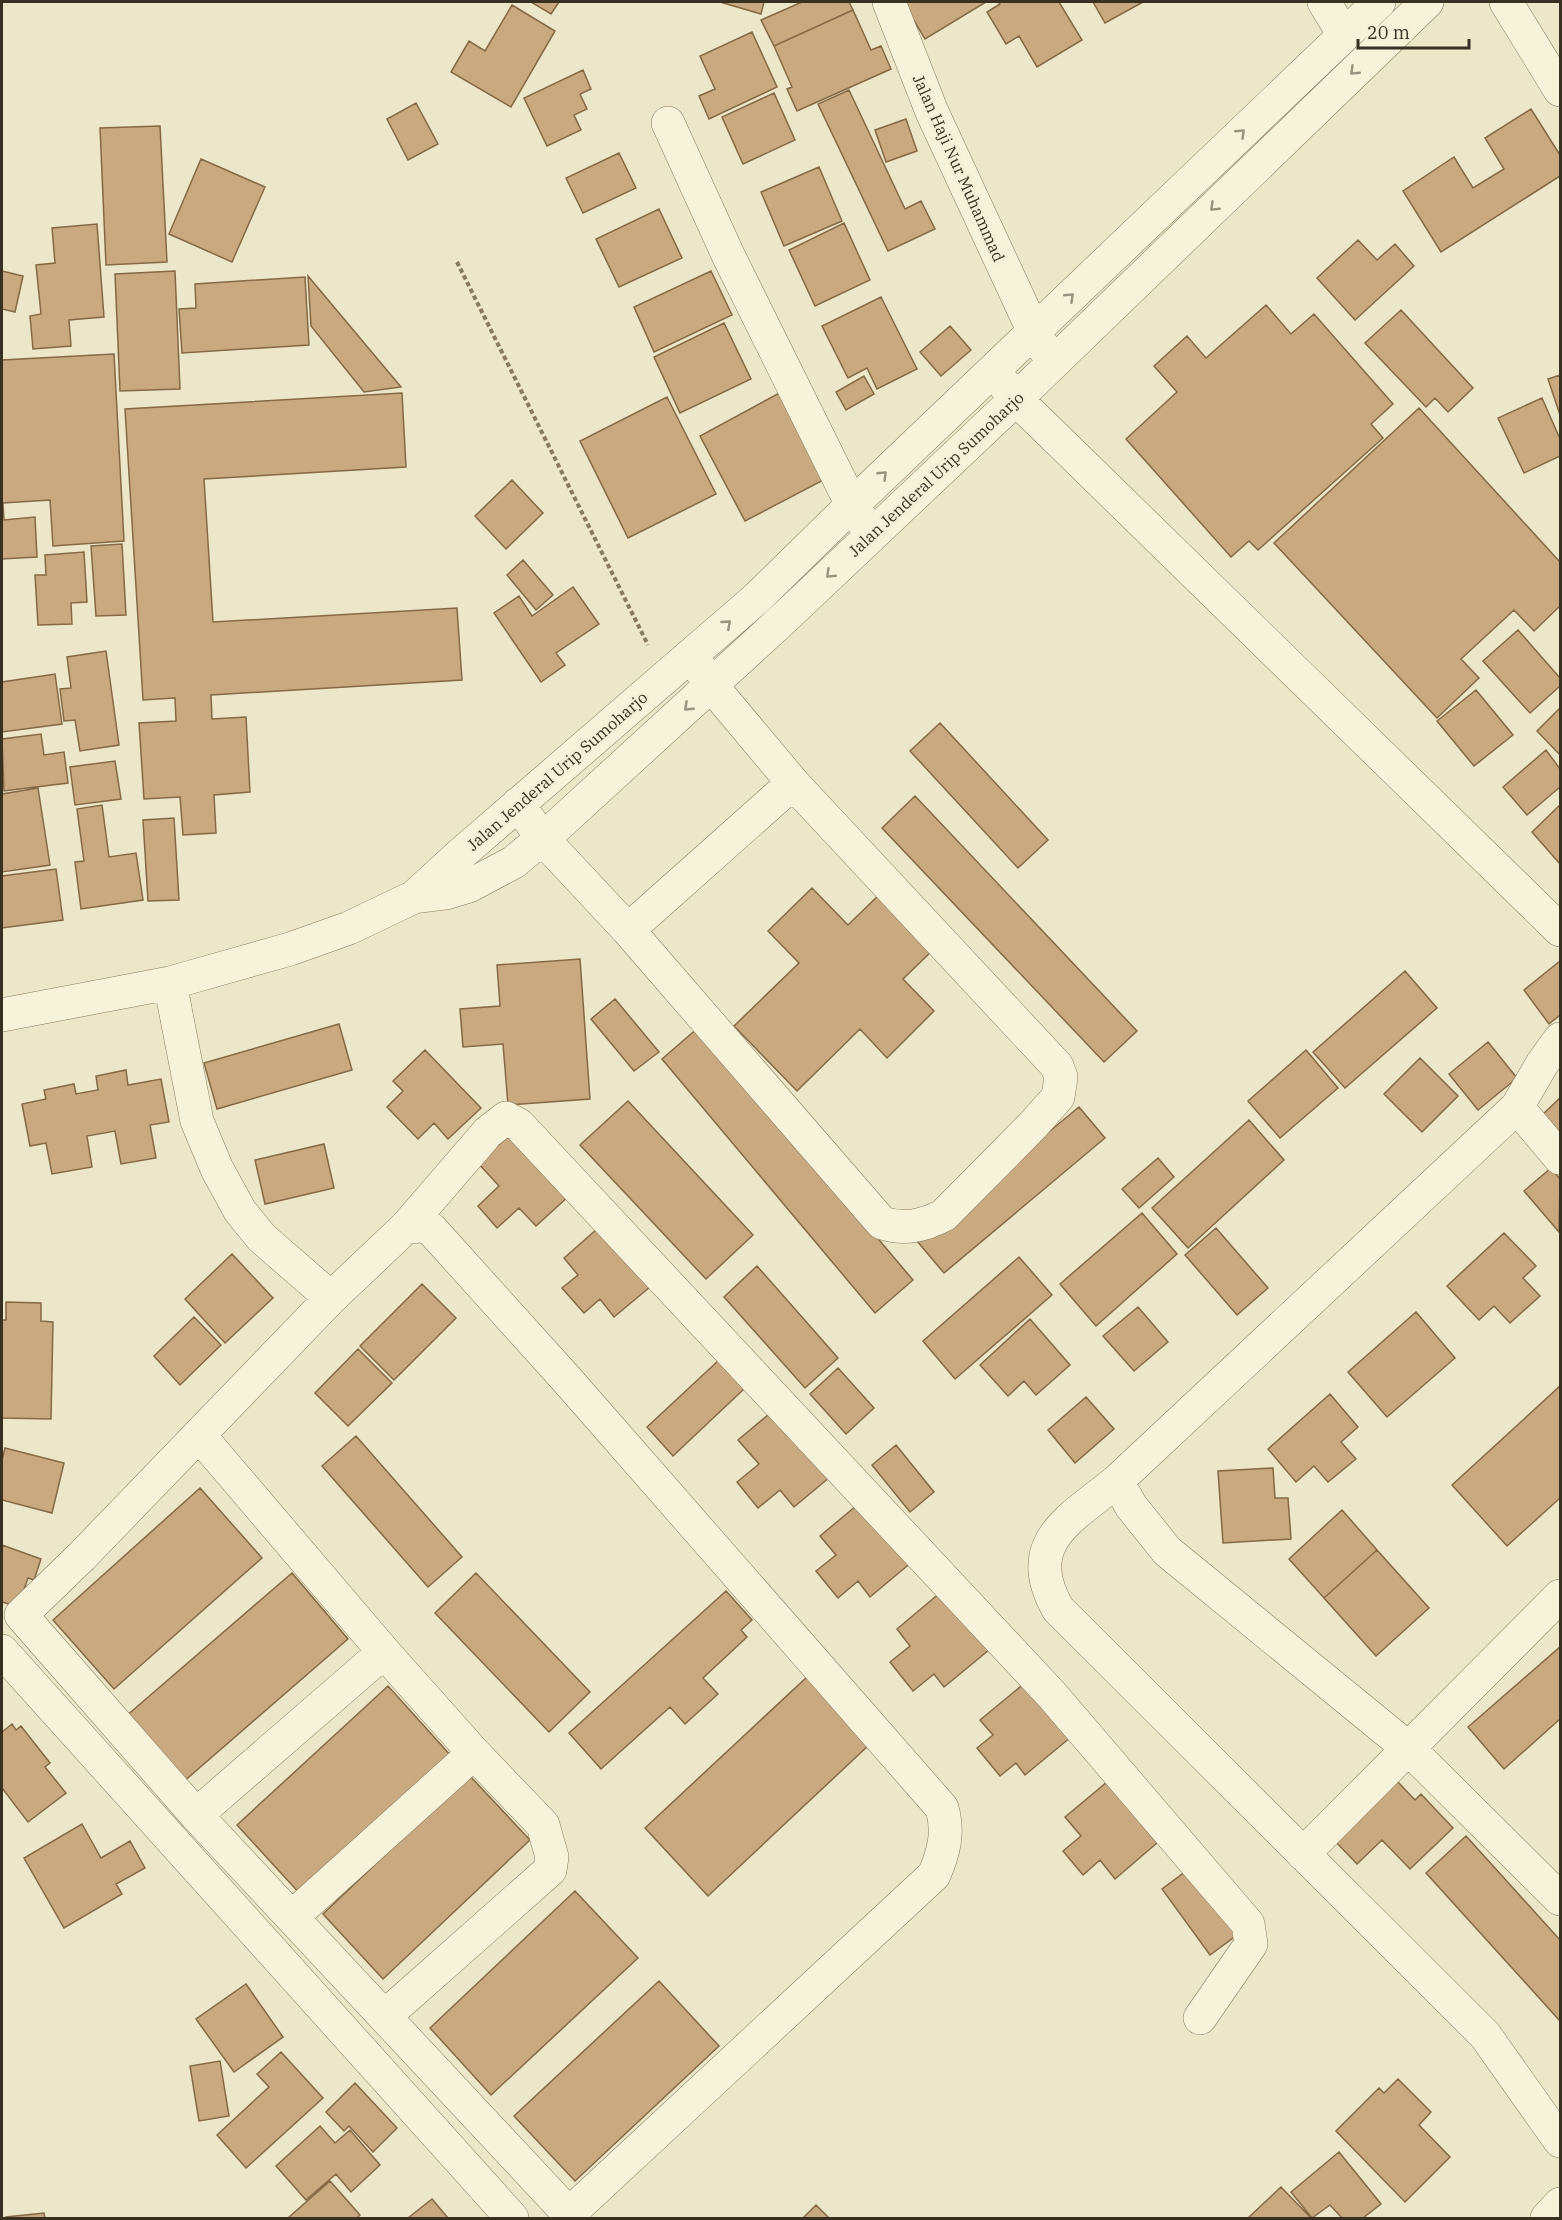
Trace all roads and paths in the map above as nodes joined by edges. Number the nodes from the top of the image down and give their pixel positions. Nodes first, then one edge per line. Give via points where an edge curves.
1 (889, 2) edge
2 (1324, 2) edge
3 (1379, 2) edge
4 (1427, 2) edge
5 (1506, 2) edge
6 (1344, 35) junction
7 (1560, 90) edge
8 (668, 123) dead end
9 (457, 262) dead end
10 (1034, 332) junction
11 (1054, 363) junction
12 (993, 370) junction
13 (1016, 399) junction
14 (852, 505) junction
15 (871, 534) junction
16 (691, 655) junction
17 (664, 678) junction
18 (711, 685) junction
19 (793, 783) junction
20 (518, 804) junction
21 (542, 838) junction
22 (414, 897) junction
23 (628, 930) junction
24 (1560, 930) edge
25 (170, 982) junction
26 (2, 1015) edge
27 (1560, 1039) edge
28 (1517, 1107) junction
29 (1560, 1158) edge
30 (406, 1227) junction
31 (331, 1298) junction
32 (199, 1435) junction
33 (1117, 1481) junction
34 (1560, 1596) edge
35 (2, 1652) edge
36 (384, 1652) junction
37 (1408, 1748) junction
38 (474, 1753) junction
39 (196, 1815) junction
40 (1303, 1854) junction
41 (1560, 1899) edge
42 (292, 1917) junction
43 (385, 2016) junction
44 (1200, 2018) dead end
45 (1560, 2141) edge
46 (1560, 2204) edge
47 (512, 2218) edge
48 (1547, 2218) edge

1 - 10 street, Jalan Haji Nur Muhammad via 932,112
2 - 6 street
3 - 6 street, Jalan Jenderal Urip Sumoharjo
4 -> 11 street, Jalan Jenderal Urip Sumoharjo
5 - 7 street
10 -> 6 street, Jalan Jenderal Urip Sumoharjo
8 - 14 street via 729,257
9 - 17 path
10 - 11 street, Jalan Haji Nur Muhammad
10 - 12 street, Jalan Jenderal Urip Sumoharjo
11 - 13 street, Jalan Jenderal Urip Sumoharjo
12 - 13 street
14 -> 12 street, Jalan Jenderal Urip Sumoharjo
13 - 15 street, Jalan Jenderal Urip Sumoharjo
13 - 24 street
14 - 15 street
16 -> 14 street, Jalan Jenderal Urip Sumoharjo via 757,598
15 -> 18 street, Jalan Jenderal Urip Sumoharjo
16 - 17 street, Jalan Jenderal Urip Sumoharjo
16 - 18 street
17 - 20 street, Jalan Jenderal Urip Sumoharjo
18 - 19 street
18 -> 21 street, Jalan Jenderal Urip Sumoharjo
19 - 23 street
19 - 23 street via 1058,1066 1058,1097 944,1215 915,1226 897,1228 882,1223
20 - 21 street
20 - 22 street, Jalan Jenderal Urip Sumoharjo
21 - 22 street, Jalan Jenderal Urip Sumoharjo via 514,862 470,886
21 - 23 street
22 - 25 street, Jalan Jenderal Urip Sumoharjo via 349,928 290,949
25 - 26 street, Jalan Jenderal Urip Sumoharjo
25 - 31 street via 197,1121 217,1169 240,1211 262,1238
27 - 28 street
28 - 29 street
28 - 33 street
30 - 31 street
30 - 43 street via 431,1229 569,1382 942,1808 946,1832 942,1858 934,1875 569,2214
30 - 44 street via 488,1132 506,1118 519,1125 1052,1695 1248,1924 1251,1944
31 - 32 street
32 - 36 street
32 - 39 street via 21,1615
33 - 37 street via 1131,1506 1167,1551
33 - 40 street via 1064,1524 1051,1541 1044,1555 1051,1597 1058,1609
34 - 37 street
35 - 47 street
36 - 38 street
36 - 39 street
37 - 40 street
37 - 41 street
38 - 42 street
38 - 43 street via 543,1825 552,1857 550,1870
39 - 42 street
40 - 45 street via 1485,2035
42 - 43 street
46 - 48 street

